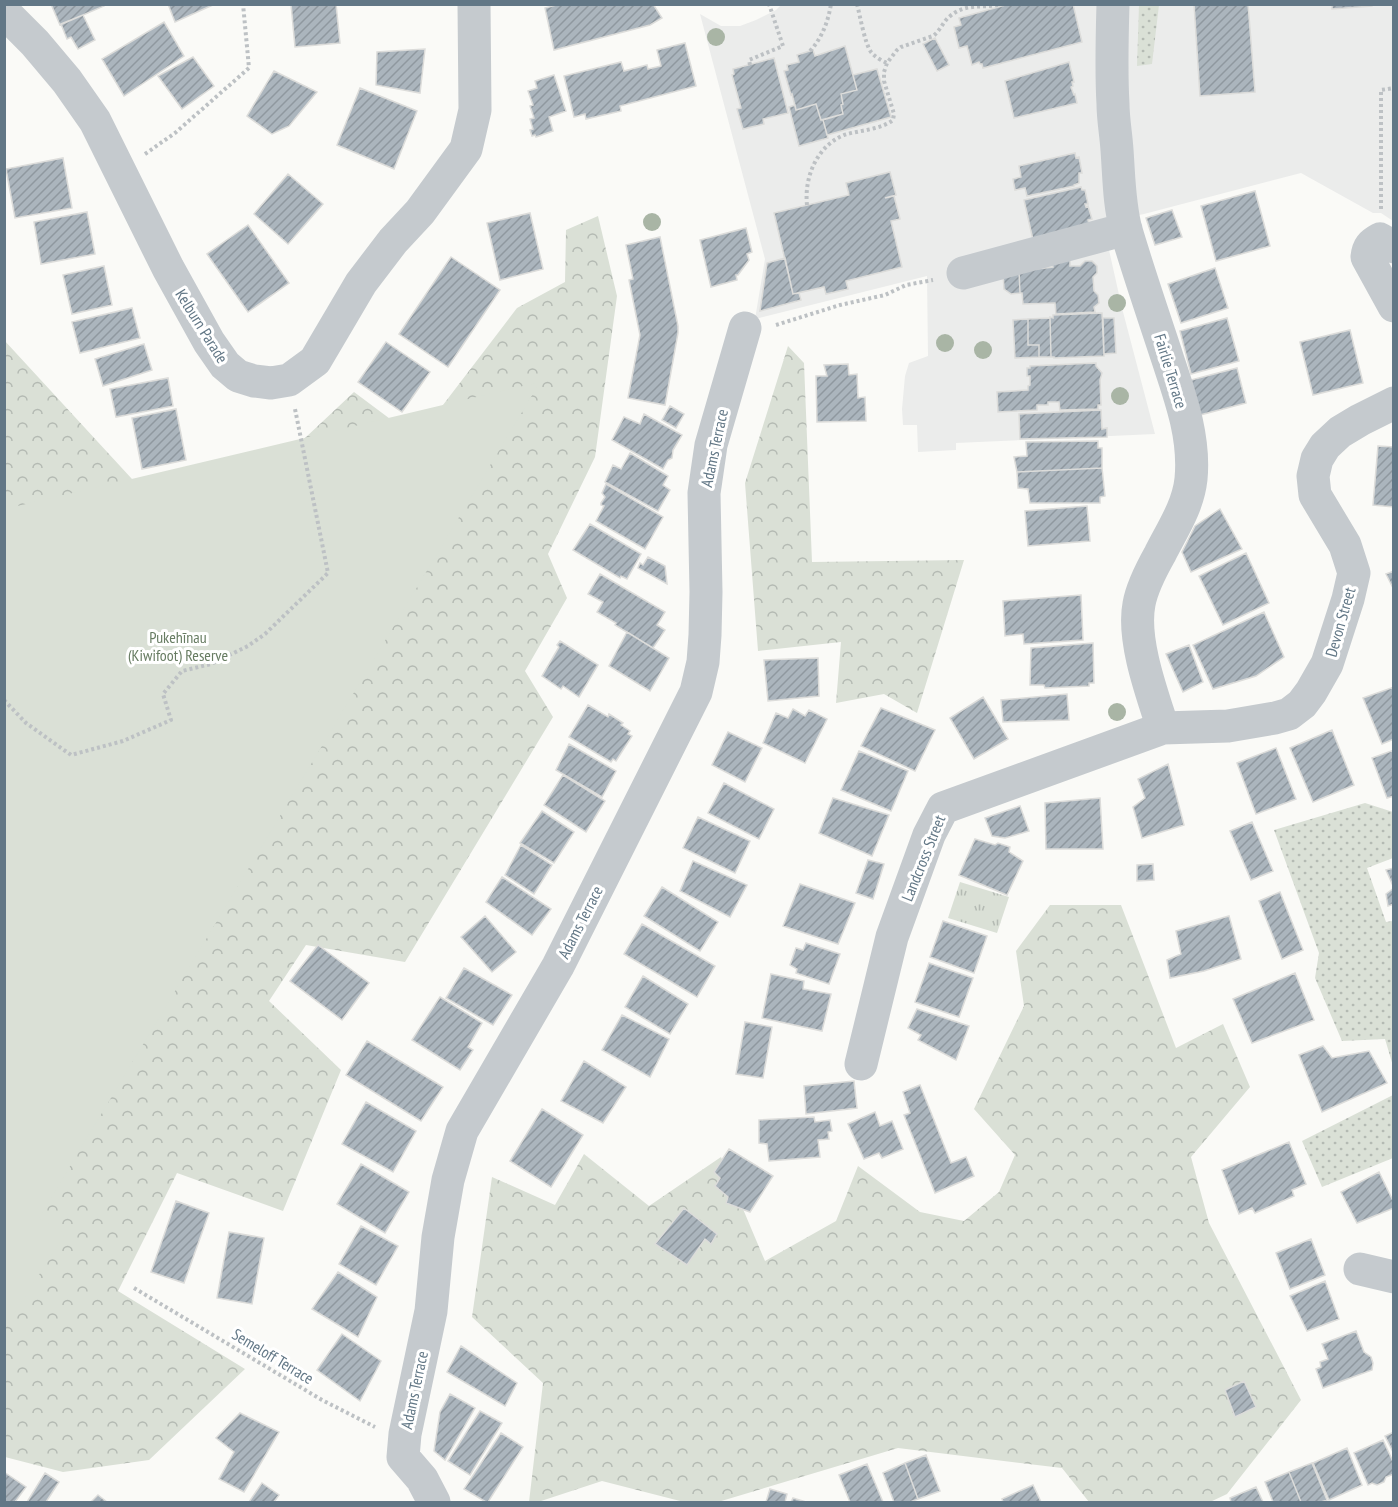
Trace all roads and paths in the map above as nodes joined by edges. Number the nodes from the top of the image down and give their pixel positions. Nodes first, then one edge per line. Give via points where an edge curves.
1 (243, 4) edge
2 (474, 4) edge
3 (769, 4) edge
4 (831, 4) edge
5 (857, 4) edge
6 (1002, 4) edge
7 (1113, 4) edge
8 (4, 12) edge
9 (810, 51) dead end
10 (887, 63) junction
11 (750, 65) dead end
12 (1394, 88) edge
13 (120, 171) junction
14 (807, 205) dead end
15 (1381, 213) dead end
16 (1126, 229) junction
17 (1394, 247) edge
18 (963, 273) joint
19 (1394, 306) edge
20 (760, 327) joint
21 (289, 380) junction
22 (1394, 404) edge
23 (4, 700) edge
24 (1163, 728) junction
25 (861, 1064) dead end
26 (1360, 1269) dead end
27 (1394, 1276) edge
28 (134, 1288) dead end
29 (405, 1434) junction
30 (434, 1503) edge

1 - 13 path via 249,68 175,133
2 - 21 street via 475,110 466,149 361,283 315,361
3 - 11 path via 783,46 749,60
4 - 9 path via 822,34
5 - 10 path via 871,52
6 - 10 path via 958,10 937,33 901,47
7 - 16 street, Fairlie Terrace via 1113,105 1119,195
8 - 13 street, Kelburn Parade via 67,81 95,121
10 - 14 path via 884,81 893,120 845,135 822,151 810,172
12 - 15 path via 1381,90
13 - 21 street, Kelburn Parade via 168,268 225,365 238,376 254,381
16 - 18 street
16 - 24 street, Fairlie Terrace via 1192,445 1187,499 1138,605 1143,662
17 - 19 street via 1380,239 1368,248 1367,257
18 - 20 path via 906,285 885,295
20 - 29 street, Adams Terrace via 711,446 704,493 705,635 696,692 558,966 462,1131 448,1180 431,1311
21 - 23 path via 328,573 248,646 211,664 182,671 163,694 171,720 123,741 72,755 26,723
22 - 24 street, Devon Street via 1340,432 1317,459 1313,476 1315,495 1345,545 1354,573 1327,664 1311,692 1289,714 1275,718 1228,726
24 - 25 street, Landcross Street via 943,808 928,835 892,937
26 - 27 street
28 - 29 path, Semeloff Terrace via 322,1400 373,1426
29 - 30 street, Adams Terrace via 403,1457 422,1479

